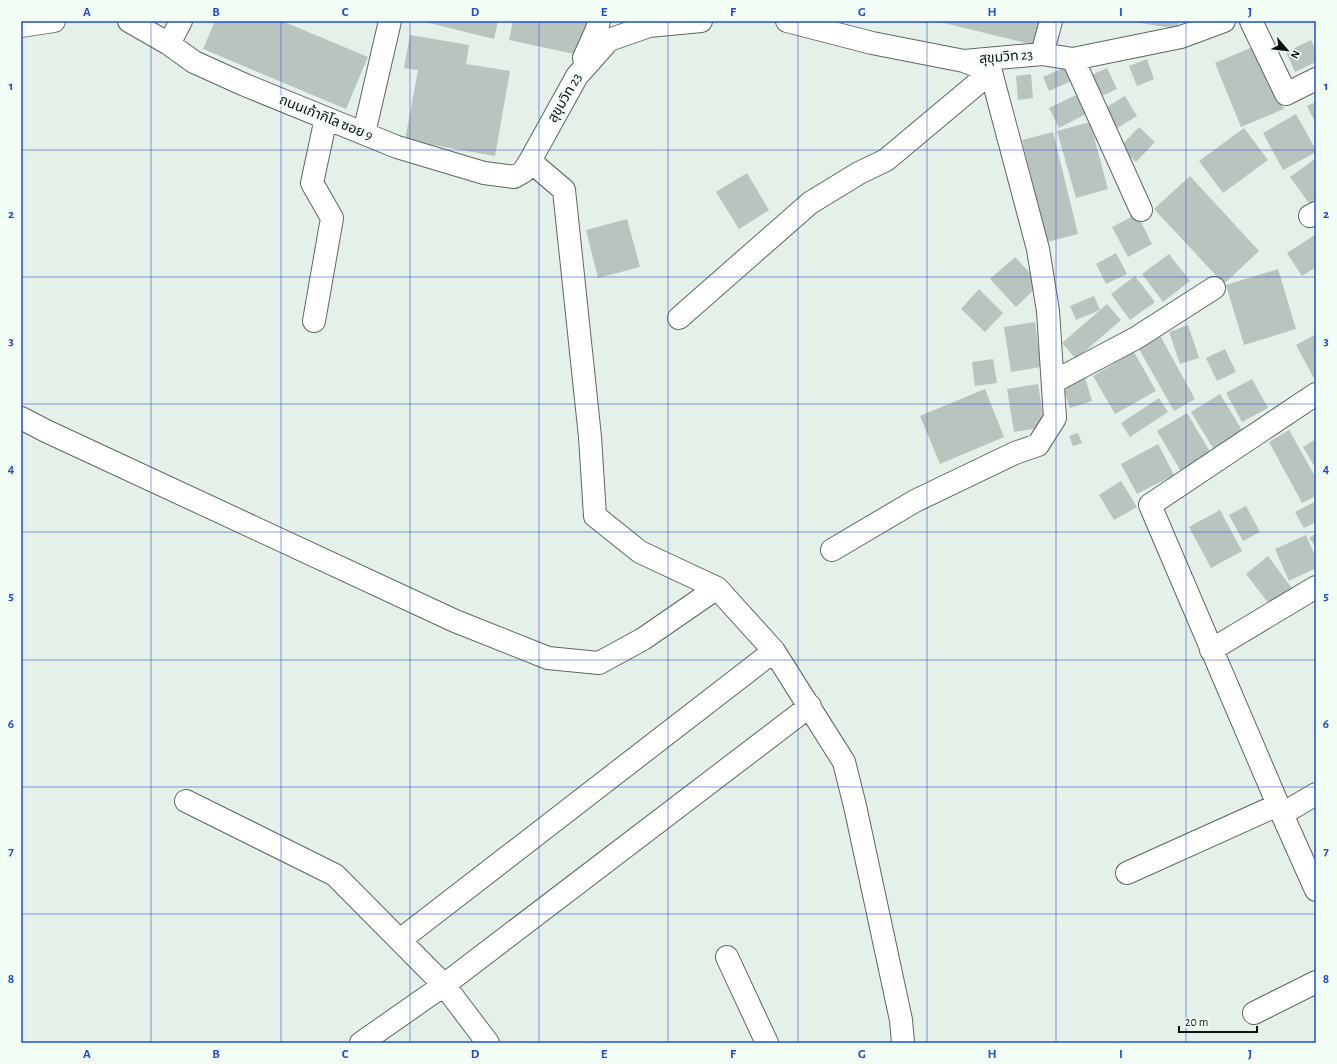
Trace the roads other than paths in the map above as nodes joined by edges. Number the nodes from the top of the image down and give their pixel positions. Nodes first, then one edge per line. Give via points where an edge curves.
1 (54, 21) edge
2 (129, 21) edge
3 (180, 21) edge
4 (390, 21) edge
5 (701, 21) edge
6 (787, 21) edge
7 (1050, 21) edge
8 (1224, 21) edge
9 (1252, 21) edge
10 (21, 26) edge
11 (834, 26) edge
12 (607, 27) edge
13 (169, 44) junction
14 (1042, 54) junction
15 (1072, 59) junction
16 (964, 61) junction
17 (991, 72) junction
18 (1316, 79) edge
19 (326, 118) junction
20 (364, 133) junction
21 (530, 161) junction
22 (1141, 210) dead end
23 (1214, 288) dead end
24 (679, 318) dead end
25 (314, 321) dead end
26 (1053, 382) junction
27 (1316, 394) edge
28 (21, 418) edge
29 (832, 550) dead end
30 (1316, 587) edge
31 (717, 588) junction
32 (1211, 650) junction
33 (774, 651) junction
34 (810, 706) junction
35 (1316, 794) edge
36 (186, 801) dead end
37 (1280, 810) junction
38 (1127, 873) dead end
39 (1316, 890) edge
40 (400, 940) junction
41 (727, 957) dead end
42 (1316, 982) edge
43 (444, 985) junction
44 (1254, 1013) dead end
45 (361, 1043) edge
46 (488, 1043) edge
47 (767, 1043) edge
48 (903, 1043) edge

1 - 10 street
2 - 13 street, ถนนเก้ากิโล ซอย 9
3 - 13 street
4 - 20 street
5 - 12 street, สุขุมวิท 23
6 - 11 street, สุขุมวิท 23
7 - 14 street
8 - 15 street, สุขุมวิท 23 via 1180,37
9 - 18 street via 1286,94
11 - 16 street, สุขุมวิท 23 via 872,43
12 - 21 street, สุขุมวิท 23
13 - 19 street, ถนนเก้ากิโล ซอย 9 via 194,62
14 - 15 street, สุขุมวิท 23
14 - 16 street, สุขุมวิท 23
15 - 22 street
16 - 17 street
17 - 24 street via 886,160 810,203
17 - 26 street via 1038,249 1048,311
19 - 20 street, ถนนเก้ากิโล ซอย 9
19 - 25 street via 312,183 332,218
20 - 21 street, ถนนเก้ากิโล ซอย 9 via 396,147 484,173 514,177 523,172
21 - 31 street via 564,190 590,438 595,516 640,552
23 - 26 street via 1136,338
26 - 29 street via 1055,418 1038,445 1015,453 915,501
27 - 32 street via 1150,506
28 - 31 street via 455,621 548,658 598,663 643,639
30 - 32 street
31 - 33 street
32 - 37 street
33 - 34 street
33 - 40 street
34 - 43 street
34 - 48 street via 844,762 901,1020
35 - 37 street
36 - 40 street via 335,876
37 - 38 street
37 - 39 street
40 - 43 street
41 - 47 street
42 - 44 street
43 - 45 street
43 - 46 street

